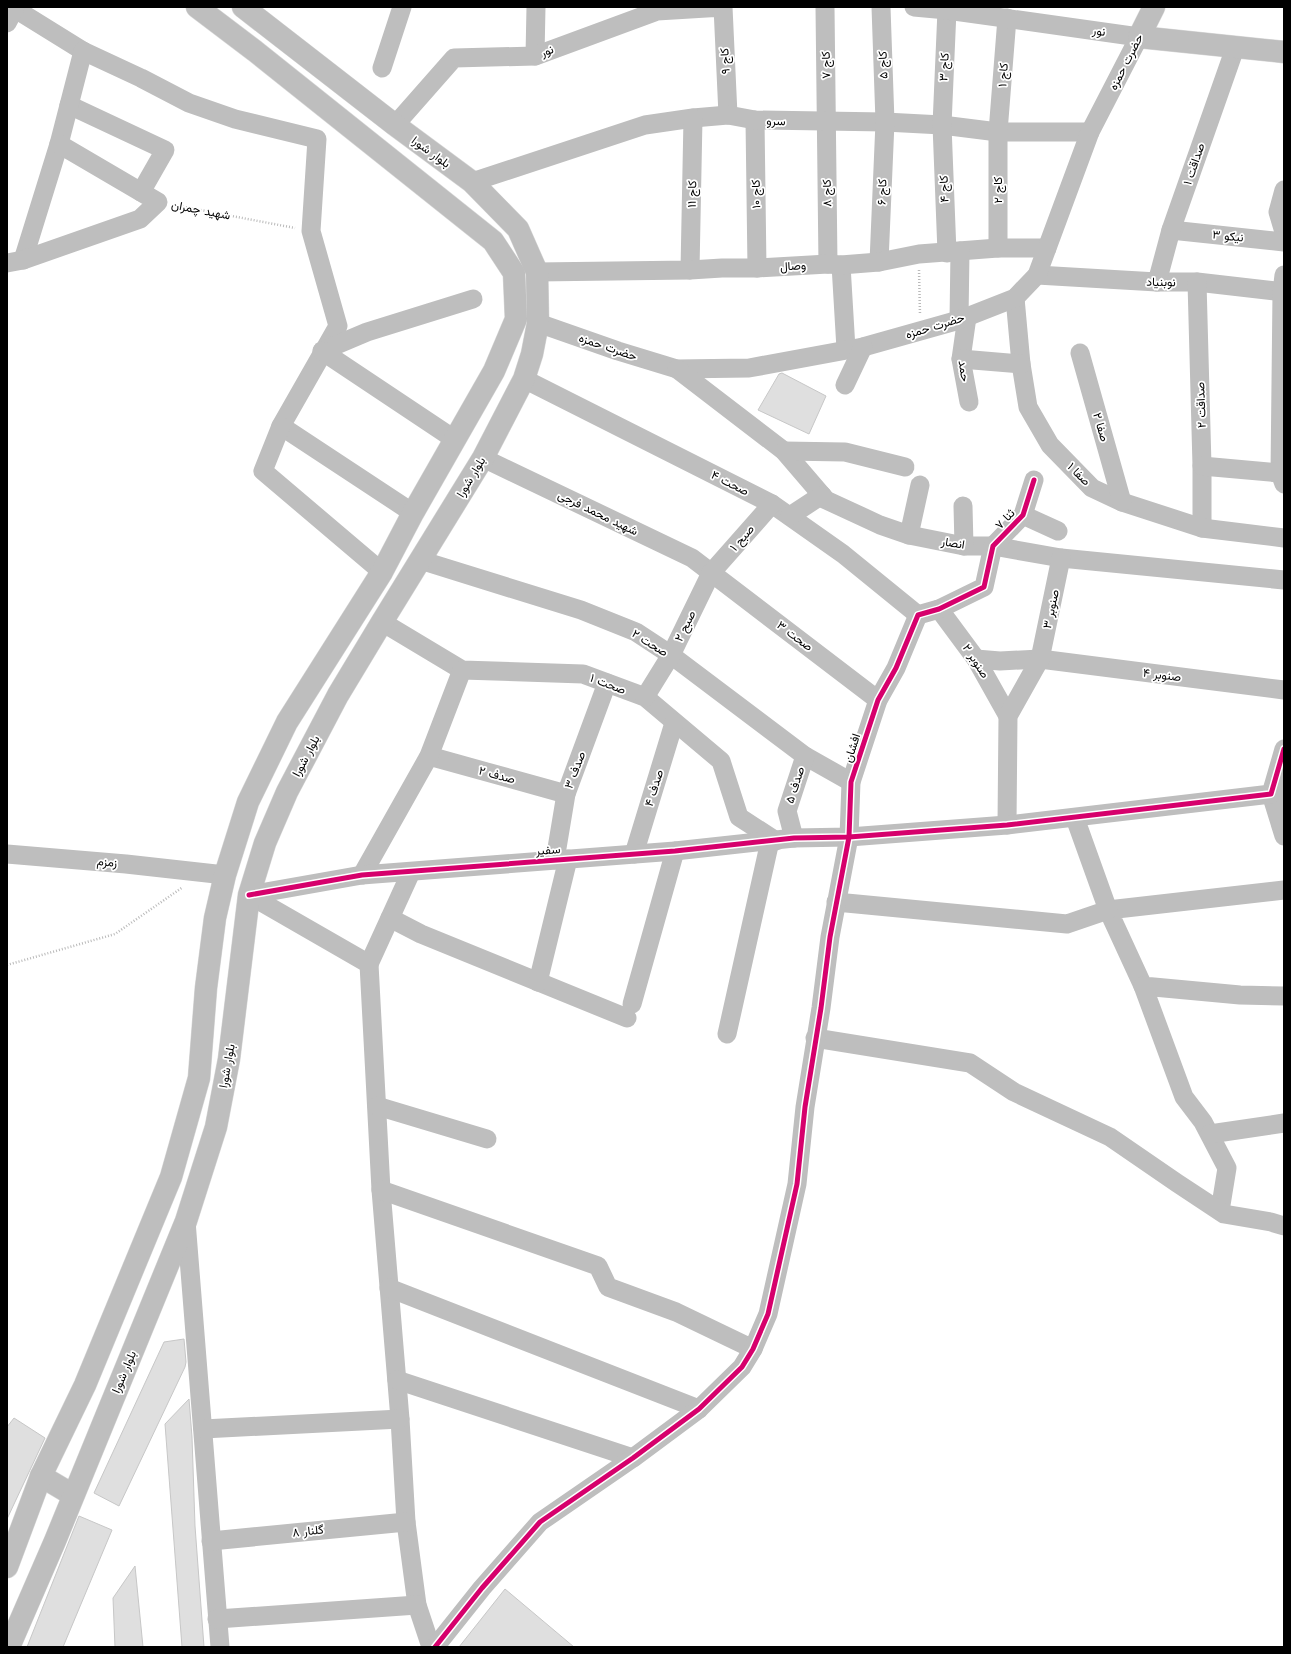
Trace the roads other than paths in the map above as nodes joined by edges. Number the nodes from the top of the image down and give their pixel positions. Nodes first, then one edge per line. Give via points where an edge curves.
1 (197, 7) edge
2 (402, 7) edge
3 (536, 7) edge
4 (716, 7) edge
5 (825, 7) edge
6 (881, 7) edge
7 (914, 7) edge
8 (1154, 7) edge
9 (947, 10) junction
10 (256, 11) edge
11 (11, 13) edge
12 (1007, 18) junction
13 (1139, 37) junction
14 (1235, 48) junction
15 (83, 51) junction
16 (1284, 52) edge
17 (535, 56) junction
18 (382, 68) dead end
19 (69, 105) junction
20 (728, 115) junction
21 (693, 118) junction
22 (755, 120) junction
23 (826, 122) junction
24 (884, 122) junction
25 (395, 125) junction
26 (942, 125) junction
27 (998, 132) junction
28 (1090, 132) junction
29 (59, 144) junction
30 (472, 182) junction
31 (1284, 190) edge
32 (140, 192) junction
33 (1281, 212) edge
34 (1171, 230) junction
35 (1284, 232) edge
36 (1284, 242) edge
37 (998, 248) junction
38 (1047, 248) junction
39 (953, 252) junction
40 (15, 261) edge
41 (879, 262) junction
42 (835, 265) junction
43 (757, 268) junction
44 (690, 270) junction
45 (537, 272) junction
46 (1037, 275) junction
47 (1157, 282) junction
48 (1197, 282) junction
49 (1283, 286) edge
50 (1015, 298) junction
51 (473, 299) dead end
52 (963, 318) junction
53 (538, 323) junction
54 (855, 348) junction
55 (322, 351) junction
56 (1080, 353) dead end
57 (961, 359) junction
58 (1021, 364) junction
59 (677, 369) junction
60 (524, 379) junction
61 (845, 385) dead end
62 (970, 402) dead end
63 (281, 426) junction
64 (454, 440) junction
65 (784, 451) junction
66 (483, 458) junction
67 (1202, 466) junction
68 (904, 467) dead end
69 (1282, 479) edge
70 (1034, 480) dead end
71 (920, 485) dead end
72 (822, 495) junction
73 (1122, 502) junction
74 (772, 504) junction
75 (963, 506) dead end
76 (413, 513) junction
77 (1023, 515) junction
78 (790, 516) junction
79 (1202, 528) junction
80 (1058, 531) dead end
81 (909, 535) junction
82 (1284, 538) edge
83 (964, 546) junction
84 (993, 546) junction
85 (1061, 558) junction
86 (420, 560) junction
87 (382, 572) junction
88 (711, 573) junction
89 (1284, 580) edge
90 (365, 598) junction
91 (940, 609) junction
92 (918, 615) junction
93 (382, 622) junction
94 (670, 655) junction
95 (976, 659) junction
96 (1040, 659) junction
97 (462, 670) junction
98 (607, 684) junction
99 (1284, 690) edge
100 (645, 697) junction
101 (878, 700) junction
102 (1008, 716) junction
103 (674, 722) junction
104 (1284, 749) edge
105 (429, 756) junction
106 (805, 756) junction
107 (852, 782) junction
108 (1278, 793) edge
109 (566, 794) junction
110 (1075, 818) junction
111 (1007, 825) junction
112 (1284, 836) edge
113 (849, 837) junction
114 (780, 840) junction
115 (675, 851) junction
116 (7, 854) edge
117 (634, 854) junction
118 (561, 859) junction
119 (411, 872) junction
120 (216, 874) junction
121 (362, 875) junction
122 (1284, 890) edge
123 (249, 895) junction
124 (836, 902) junction
125 (1108, 910) junction
126 (390, 918) junction
127 (369, 964) junction
128 (538, 982) junction
129 (1143, 986) junction
130 (1284, 996) edge
131 (727, 1034) dead end
132 (815, 1038) junction
133 (378, 1106) junction
134 (1284, 1123) edge
135 (1210, 1134) junction
136 (487, 1139) dead end
137 (381, 1190) junction
138 (1220, 1211) junction
139 (186, 1221) junction
140 (1284, 1226) edge
141 (389, 1288) junction
142 (754, 1349) junction
143 (397, 1380) junction
144 (700, 1410) junction
145 (400, 1419) junction
146 (203, 1429) junction
147 (633, 1458) junction
148 (41, 1476) junction
149 (73, 1495) junction
150 (406, 1522) junction
151 (211, 1541) junction
152 (7, 1568) edge
153 (417, 1605) junction
154 (217, 1619) junction
155 (9, 1647) edge
156 (220, 1647) edge
157 (431, 1647) edge
158 (435, 1647) edge

1 - 64 main road via 493,241 514,273 516,319 494,371
2 - 18 street
3 - 17 street
4 - 17 street, نور via 657,11
4 - 20 street, کاج ۹
5 - 23 street, کاج ۷
6 - 24 street, کاج ۵
7 - 9 street, نور
8 - 13 main road, حضرت حمزه
9 - 12 street, نور
9 - 26 street, کاج ۳
10 - 25 main road, بلوار شورا via 306,57
11 - 15 street
12 - 13 street, نور
12 - 27 street, کاج ۱
13 - 14 main road, نور
13 - 28 street, حضرت حمزه
14 - 16 main road, نور
14 - 34 street, صداقت ۱
15 - 19 street
15 - 55 street via 189,103 235,119 317,139 311,231 338,326
17 - 25 street, نور via 454,58
19 - 29 street
19 - 32 street via 165,150
20 - 21 street, سرو
20 - 22 street, سرو
21 - 30 street, سرو via 645,125
21 - 44 street, کاج ۱۱
22 - 23 street, سرو
22 - 43 street, کاج ۱۰
23 - 24 street, سرو
23 - 42 street, کاج ۸
24 - 26 street, سرو
24 - 41 street, کاج ۶
25 - 30 main road, بلوار شورا
26 - 27 street, سرو
26 - 39 street, کاج ۴
27 - 28 street, سرو
27 - 37 street, کاج ۲
28 - 38 street, حضرت حمزه
29 - 32 street
29 - 40 street
30 - 45 main road, بلوار شورا via 518,229
31 - 33 street
32 - 40 street, شهید چمران via 158,202 140,219
33 - 35 street
34 - 36 street, نیکو ۳
34 - 47 street, صداقت ۱
37 - 38 street, وصال
37 - 39 street, وصال
38 - 46 street, حضرت حمزه
39 - 41 street, وصال via 919,254
39 - 52 street, کاج ۴
41 - 42 street, وصال
42 - 43 street, وصال
42 - 54 street, کاج ۸
43 - 44 street, وصال
44 - 45 street, وصال
45 - 53 main road, بلوار شورا
46 - 47 street, نوبنیاد
46 - 50 street, حضرت حمزه
47 - 48 street, نوبنیاد
48 - 49 street, نوبنیاد
48 - 67 street, صداقت ۲
49 - 69 street
50 - 52 street, حضرت حمزه
50 - 58 street, صفا ۱
51 - 55 street via 367,332
52 - 54 street, حضرت حمزه
52 - 57 street, حمد
53 - 59 street, حضرت حمزه
53 - 60 main road, بلوار شورا
54 - 59 street, حضرت حمزه via 749,368
54 - 61 street
55 - 63 street
55 - 64 street
56 - 73 street, صفا ۲
57 - 58 street
57 - 62 street, حمد
58 - 73 street, صفا ۱ via 1028,407 1050,445 1092,488
59 - 65 street, انصار
60 - 66 main road, بلوار شورا
60 - 74 street, صحت ۴
63 - 76 street
63 - 87 street via 263,471
64 - 76 main road
65 - 68 street via 845,452
65 - 72 street, انصار
66 - 86 main road, بلوار شورا
66 - 88 street, شهید محمد فرجی via 692,558
67 - 69 street
67 - 79 street, صداقت ۲
70 - 77 street, ثنا ۷
71 - 81 street
72 - 78 street
72 - 81 street, انصار via 826,500 880,525
73 - 79 street, صفا ۱
74 - 78 street, صحت ۴
74 - 88 street, صبح ۱
75 - 83 street
76 - 87 main road
77 - 80 street
77 - 84 street, ثنا ۷
78 - 92 street, صحت ۴ via 843,554
79 - 82 street, صفا ۱
81 - 83 street, انصار
83 - 84 street, انصار
84 - 85 street, انصار
84 - 91 street via 984,587
85 - 89 street, انصار
85 - 96 street, صنوبر ۳
86 - 93 main road, بلوار شورا
86 - 94 street, صحت ۲ via 581,610 636,632
87 - 90 main road
88 - 94 street, صبح ۲
88 - 101 street, صحت ۳
90 - 93 main road
90 - 120 main road via 287,722
91 - 92 street
91 - 95 street, صنوبر ۲
92 - 101 street, افشان via 896,668
93 - 97 street, صحت ۱
93 - 123 main road, بلوار شورا via 338,695 287,792 265,843
94 - 100 street, صبح ۲
94 - 106 street, صحت ۲
95 - 96 street, صنوبر ۴
95 - 102 street, صنوبر ۲
96 - 99 street, صنوبر ۴
96 - 102 street, صنوبر ۳
97 - 98 street, صحت ۱ via 583,674
97 - 105 street
98 - 100 street, صحت ۱
98 - 109 street, صدف ۳
100 - 103 street, صحت ۱
101 - 107 street, افشان
102 - 111 street
103 - 114 street, صحت ۱ via 721,761 739,817
103 - 117 street, صدف ۴
104 - 108 street
105 - 109 street, صدف ۲
105 - 121 street
106 - 107 street, صحت ۲
106 - 114 street, صدف ۵
107 - 113 street, افشان
108 - 110 street, سفیر
108 - 112 street
109 - 118 street, صدف ۳
110 - 111 street, سفیر
110 - 125 street
111 - 113 street, سفیر
113 - 114 street, سفیر
113 - 124 street, افشان
114 - 115 street, سفیر
114 - 131 street
115 - 117 street, سفیر
115 - 128 street via 629,1011
116 - 120 street, زمزم
117 - 118 street, سفیر
118 - 119 street, سفیر
118 - 128 street, صدف ۳
119 - 121 street, سفیر
119 - 126 street
120 - 148 main road via 215,918 199,1078 171,1177 85,1385
121 - 123 street, سفیر
122 - 125 street
123 - 127 street
123 - 139 main road, بلوار شورا via 229,1059 216,1127
124 - 125 street via 1067,924
124 - 132 street, افشان
125 - 129 street
126 - 127 street
126 - 128 street via 421,934
127 - 133 street
129 - 130 street via 1240,995
129 - 135 street via 1184,1097
132 - 138 street via 970,1063 1014,1092 1110,1137
132 - 142 street, افشان via 797,1184 768,1314
133 - 136 street
133 - 137 street
134 - 135 street
135 - 138 street via 1227,1168
137 - 141 street
137 - 142 street via 598,1266 608,1287 676,1312
138 - 140 street via 1224,1214
139 - 146 street
139 - 149 main road, بلوار شورا
141 - 143 street
141 - 144 street
142 - 144 street, افشان via 742,1367
143 - 145 street
143 - 147 street
144 - 147 street, افشان
145 - 146 street
145 - 150 street
146 - 151 street
147 - 158 street, افشان via 540,1522
148 - 149 main road
148 - 152 main road
149 - 155 main road, بلوار شورا
150 - 151 street, گلنار ۸
150 - 153 street
151 - 154 street
153 - 154 street
153 - 157 street
154 - 156 street

